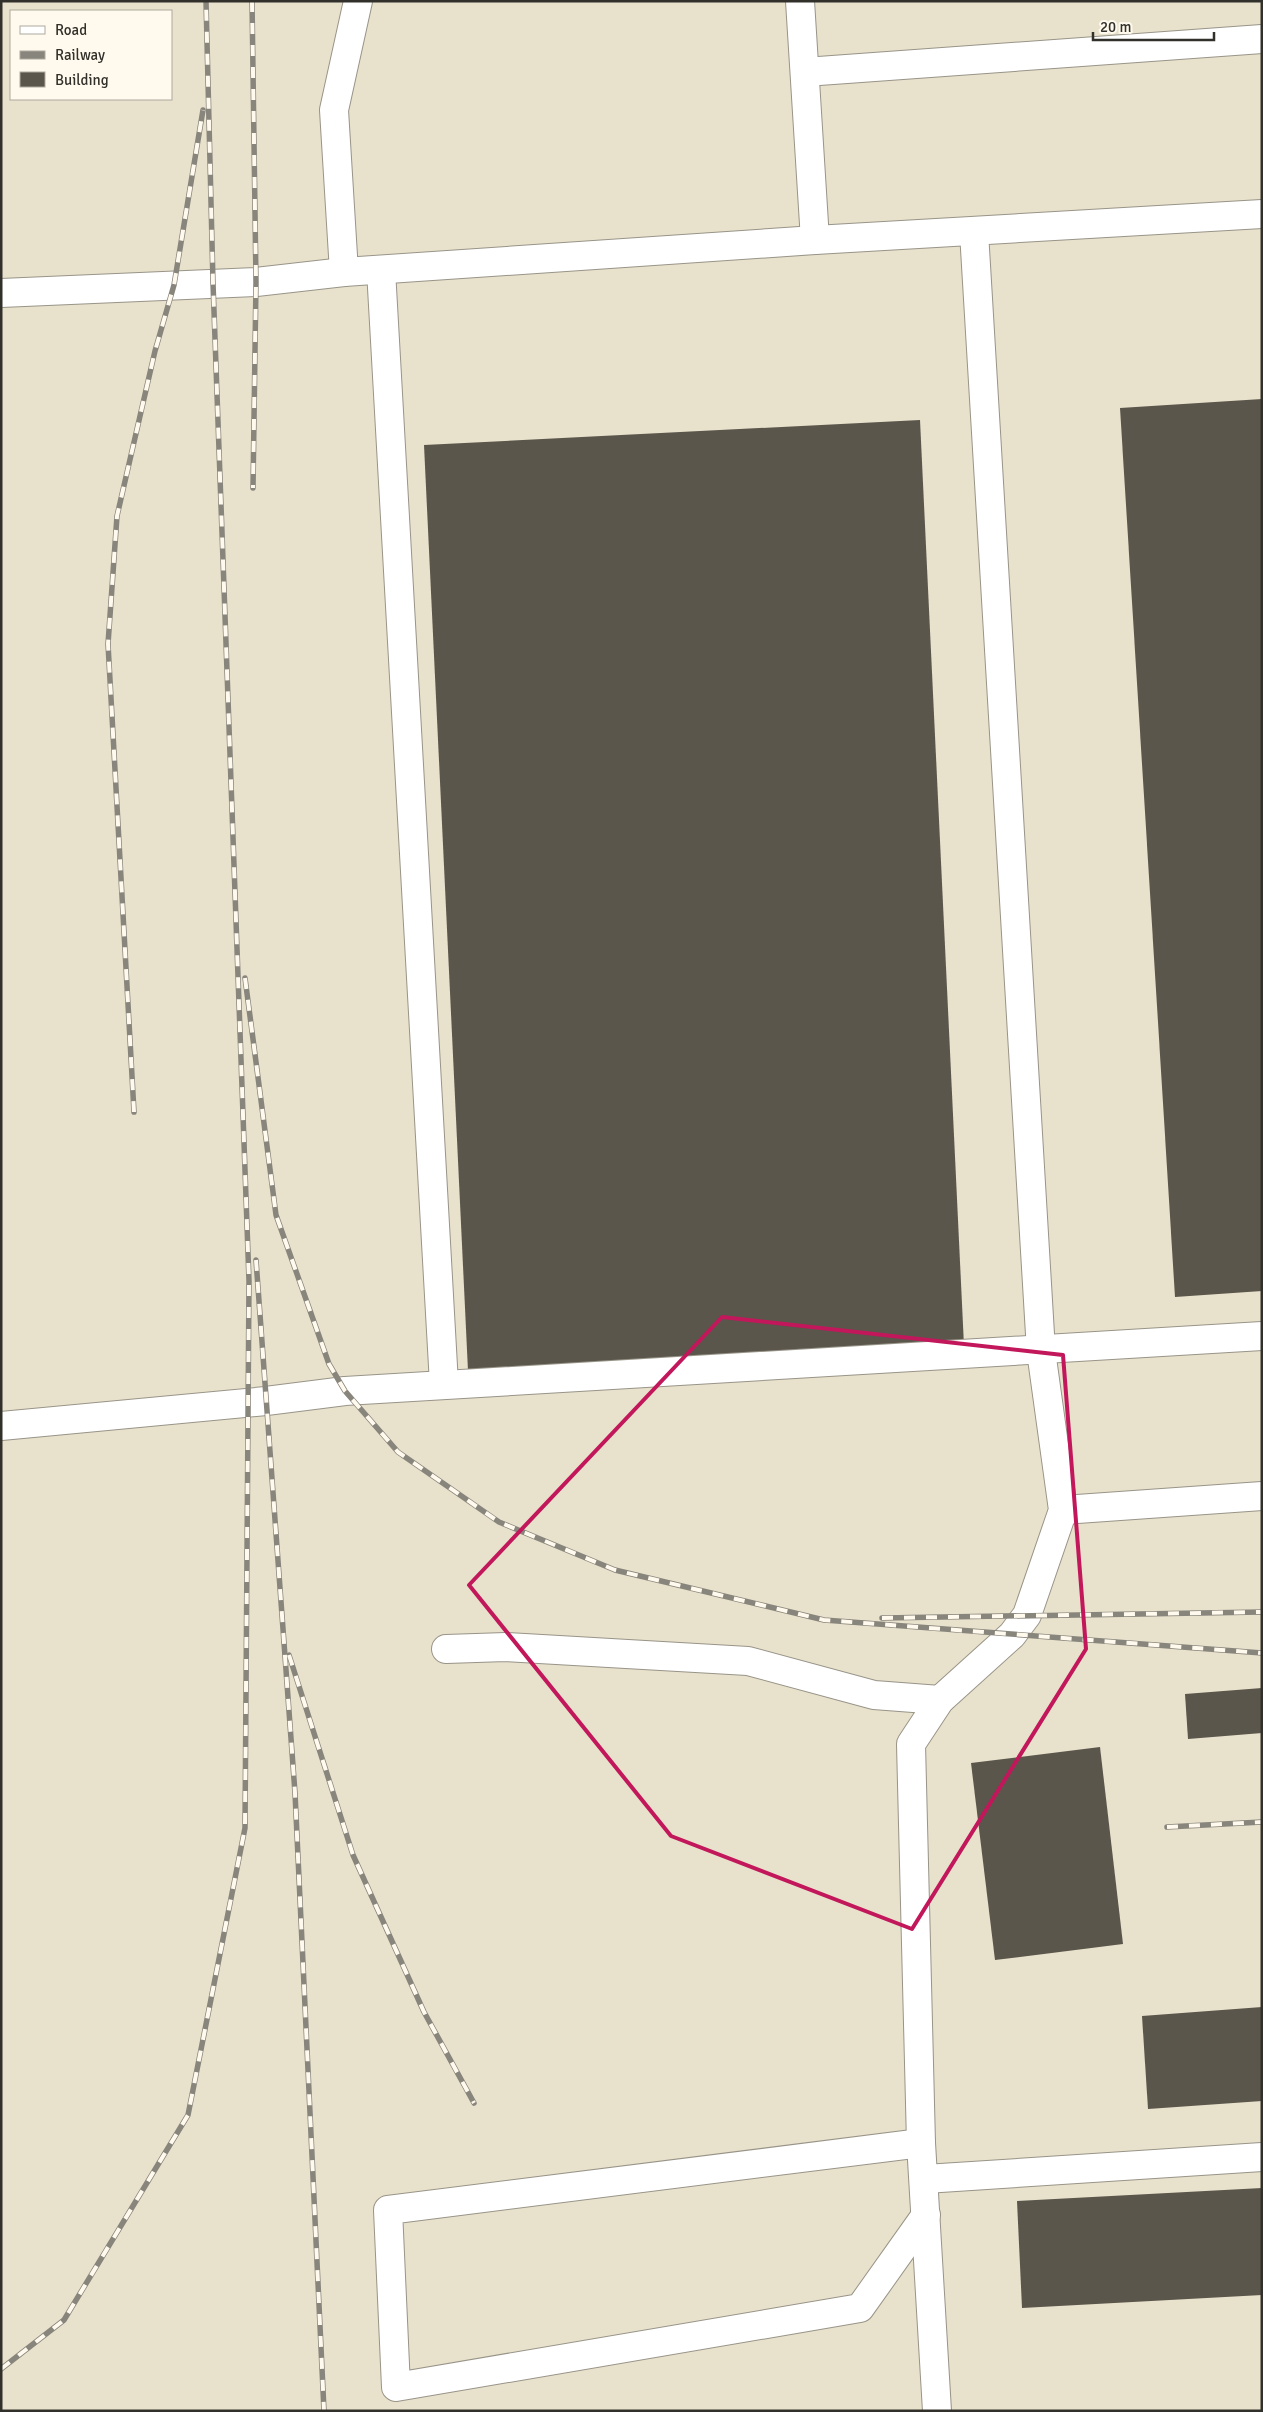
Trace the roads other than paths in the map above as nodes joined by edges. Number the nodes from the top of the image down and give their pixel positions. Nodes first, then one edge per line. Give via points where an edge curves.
1 (358, 1) edge
2 (800, 1) edge
3 (1262, 39) edge
4 (805, 72) junction
5 (1262, 214) edge
6 (974, 232) junction
7 (815, 240) junction
8 (381, 270) junction
9 (344, 272) junction
10 (1, 292) edge
11 (1262, 1336) edge
12 (1041, 1351) junction
13 (444, 1384) junction
14 (1, 1426) edge
15 (1262, 1496) edge
16 (1063, 1510) junction
17 (446, 1649) dead end
18 (940, 1700) junction
19 (921, 2144) junction
20 (1262, 2157) edge
21 (925, 2179) junction
22 (926, 2215) junction
23 (397, 2399) edge
24 (937, 2411) edge

1 - 9 lane via 334,110
2 - 4 lane
3 - 4 lane
4 - 7 lane
5 - 6 lane
6 - 7 lane
6 - 12 lane
7 - 8 lane
8 - 9 lane
8 - 13 lane
9 - 10 lane via 256,282
11 - 12 lane
12 - 13 lane
12 - 16 lane
13 - 14 lane
15 - 16 lane
16 - 18 lane via 1026,1615 1012,1635
17 - 18 lane via 506,1647 748,1661 874,1695
18 - 19 lane via 911,1744
19 - 21 lane
19 - 23 lane via 388,2210
20 - 21 lane
21 - 22 lane
22 - 23 lane via 860,2308
22 - 24 lane

